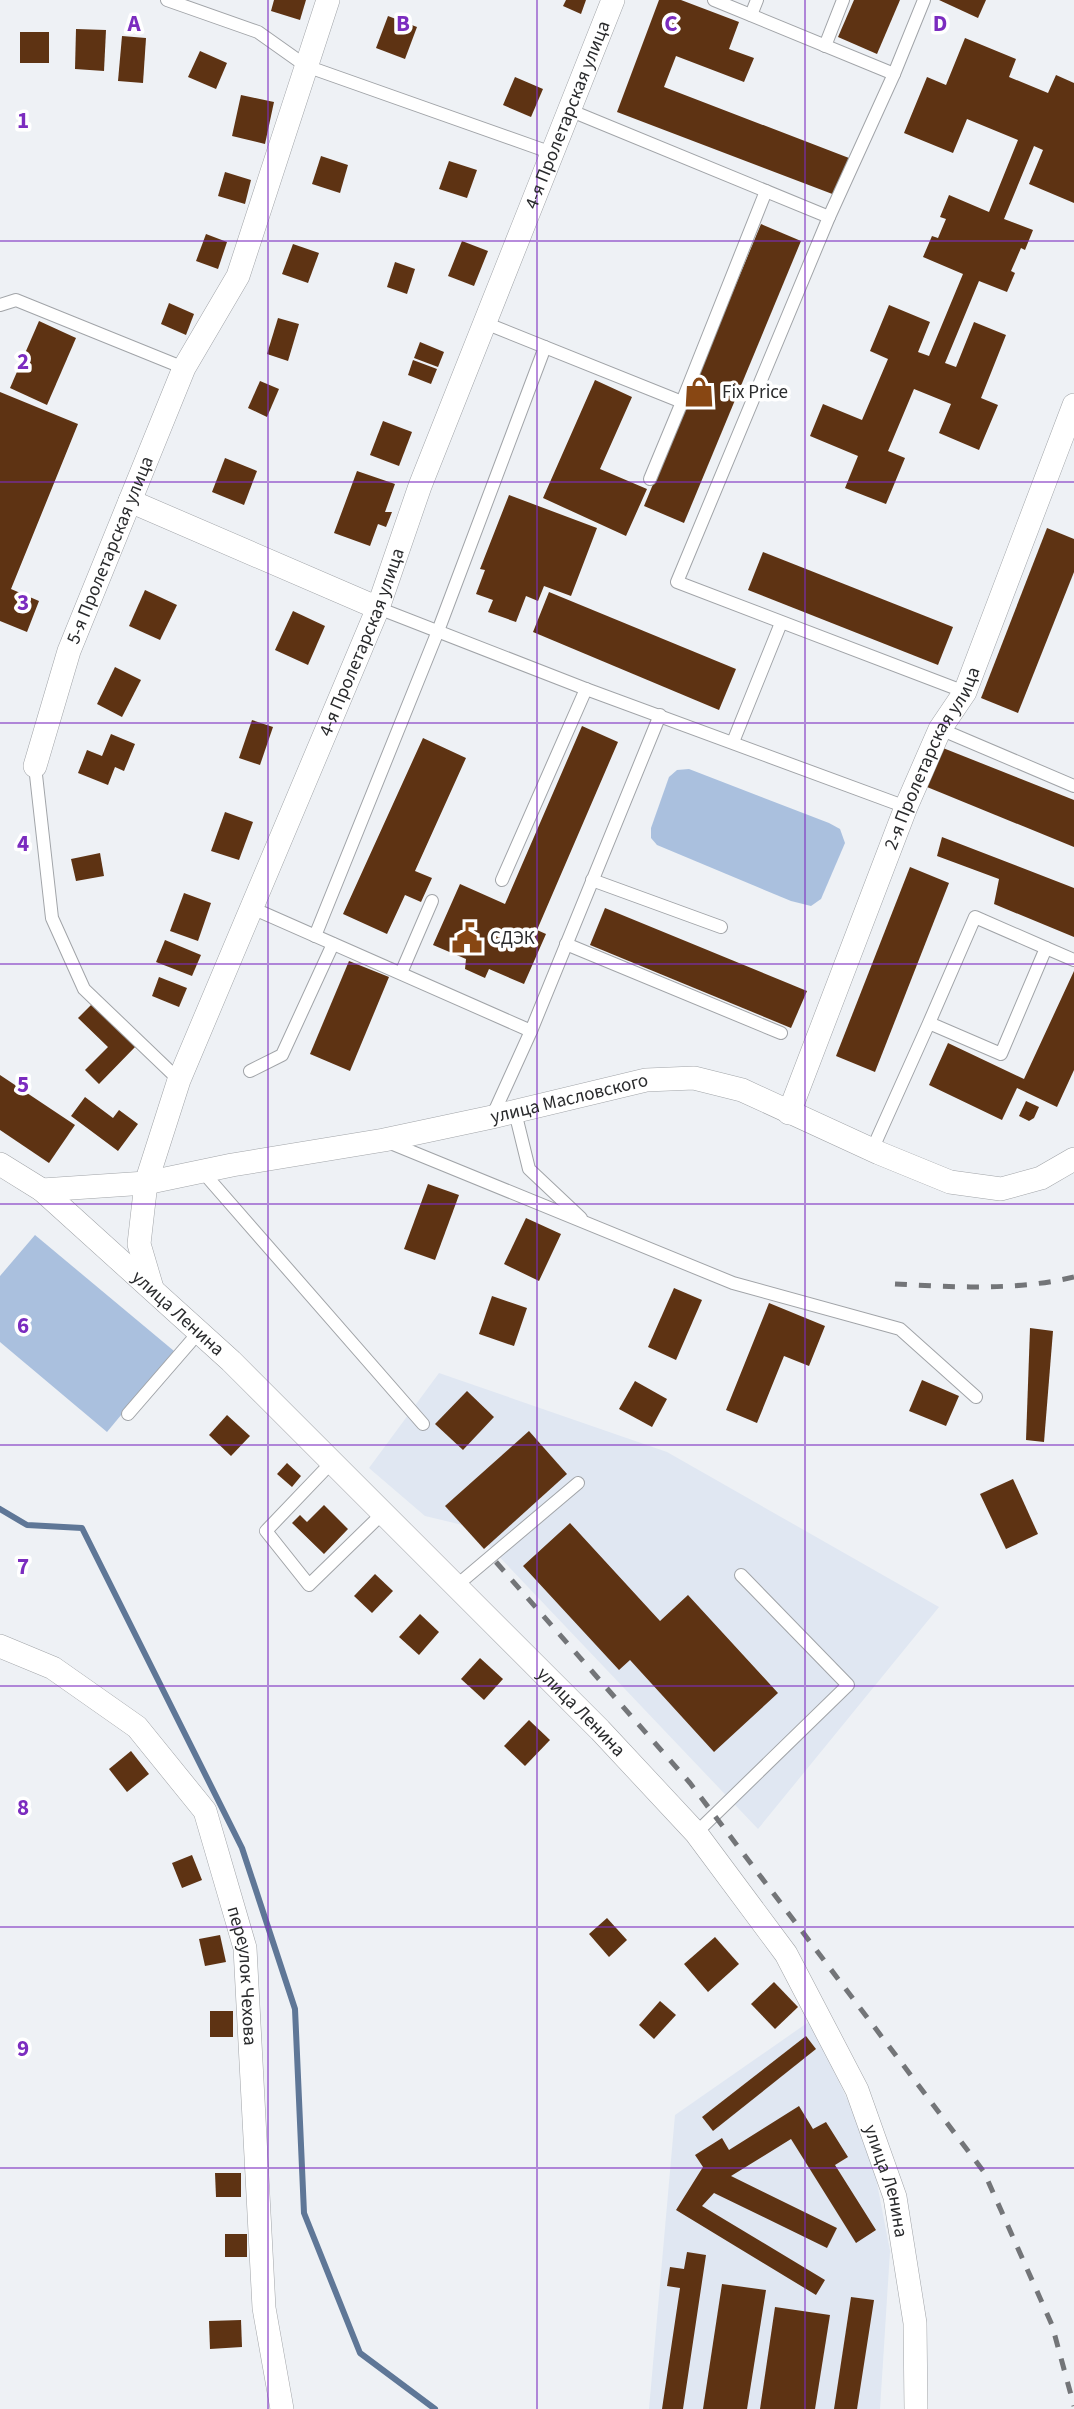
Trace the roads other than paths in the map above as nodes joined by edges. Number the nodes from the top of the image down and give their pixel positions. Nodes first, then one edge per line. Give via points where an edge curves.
1 (167, 0) edge
2 (328, 0) edge
3 (612, 0) edge
4 (714, 0) edge
5 (757, 0) edge
6 (844, 0) edge
7 (924, 0) edge
8 (751, 15) junction
9 (825, 46) junction
10 (306, 66) junction
11 (894, 74) junction
12 (569, 110) junction
13 (552, 153) junction
14 (766, 191) junction
15 (829, 217) junction
16 (0, 305) edge
17 (485, 323) junction
18 (545, 347) junction
19 (184, 368) junction
20 (682, 402) junction
21 (1074, 405) edge
22 (1067, 441) edge
23 (650, 479) dead end
24 (130, 501) junction
25 (378, 608) junction
26 (781, 623) junction
27 (438, 631) junction
28 (586, 689) junction
29 (965, 692) junction
30 (660, 715) junction
31 (940, 729) junction
32 (733, 742) junction
33 (35, 766) joint
34 (1074, 786) edge
35 (905, 807) junction
36 (502, 880) dead end
37 (592, 880) junction
38 (432, 901) dead end
39 (252, 908) junction
40 (721, 927) dead end
41 (315, 936) junction
42 (333, 944) junction
43 (566, 944) junction
44 (1046, 948) junction
45 (1074, 960) edge
46 (401, 974) junction
47 (929, 1023) junction
48 (531, 1031) junction
49 (781, 1033) dead end
50 (250, 1071) dead end
51 (179, 1080) junction
52 (515, 1112) junction
53 (789, 1113) junction
54 (492, 1118) junction
55 (384, 1140) junction
56 (872, 1150) junction
57 (1074, 1159) edge
58 (0, 1164) edge
59 (202, 1171) junction
60 (146, 1183) junction
61 (42, 1190) junction
62 (586, 1223) junction
63 (153, 1289) junction
64 (199, 1332) junction
65 (976, 1397) dead end
66 (128, 1414) dead end
67 (423, 1424) dead end
68 (332, 1462) junction
69 (578, 1483) dead end
70 (383, 1513) junction
71 (741, 1575) dead end
72 (456, 1586) junction
73 (0, 1646) edge
74 (696, 1833) junction
75 (282, 2409) edge
76 (916, 2409) edge

1 - 10 lane via 258,32
2 - 10 street, 5-я Пролетарская улица
3 - 12 street, 4-я Пролетарская улица
4 - 8 lane
5 - 8 lane
6 - 9 lane
7 - 11 lane
8 - 9 lane
9 - 11 lane
10 - 13 lane
10 - 19 street, 5-я Пролетарская улица via 238,276
11 - 15 lane
12 - 13 street, 4-я Пролетарская улица
12 - 14 lane
13 - 17 street, 4-я Пролетарская улица
14 - 15 lane
14 - 20 lane
15 - 26 lane via 677,582
16 - 19 lane via 16,300
17 - 18 lane
17 - 25 street, 4-я Пролетарская улица via 420,486
18 - 20 lane
18 - 27 lane
19 - 24 street, 5-я Пролетарская улица
20 - 23 lane
21 - 22 street, 2-я Пролетарская улица
22 - 29 street, 2-я Пролетарская улица
24 - 25 street
24 - 33 street, 5-я Пролетарская улица via 69,651
25 - 27 lane
25 - 39 street, 4-я Пролетарская улица
26 - 29 lane
26 - 32 lane
27 - 28 lane
27 - 41 lane
28 - 30 lane
28 - 36 lane
29 - 31 street, 2-я Пролетарская улица
30 - 32 lane
30 - 37 lane
31 - 34 lane
31 - 35 street, 2-я Пролетарская улица
32 - 35 lane
33 - 51 lane, 5-я Пролетарская улица via 52,918 84,989
35 - 53 street, 2-я Пролетарская улица
37 - 40 lane
37 - 43 lane
38 - 46 lane
39 - 41 lane
39 - 51 street, 4-я Пролетарская улица
41 - 42 lane
42 - 46 lane
42 - 50 lane via 282,1055
43 - 48 lane
43 - 49 lane
44 - 45 lane
44 - 47 lane via 975,917
44 - 47 lane via 1001,1054
46 - 48 lane
47 - 56 lane
48 - 54 lane
51 - 60 street, 4-я Пролетарская улица
52 - 53 street, улица Масловского via 646,1080 694,1078 742,1090
52 - 54 street, улица Масловского
52 - 62 lane via 529,1169
53 - 56 street, улица Масловского
54 - 55 street, улица Масловского
55 - 59 street, улица Масловского
55 - 62 lane
56 - 57 street, улица Масловского via 950,1182 1001,1189 1041,1178
58 - 61 street, улица Ленина
59 - 60 street, улица Масловского
59 - 67 lane
60 - 61 street, улица Масловского
60 - 63 street, 4-я Пролетарская улица via 139,1244
61 - 63 street, улица Ленина
62 - 65 lane via 733,1283 900,1329
63 - 64 street, улица Ленина
64 - 66 lane
64 - 68 street, улица Ленина
68 - 70 street, улица Ленина
68 - 70 lane via 266,1531 309,1585
69 - 72 lane
70 - 72 street, улица Ленина
71 - 74 lane via 848,1685
72 - 74 street, улица Ленина
73 - 75 street, переулок Чехова via 53,1668 137,1727 205,1811 245,1948 264,2308
74 - 76 street, улица Ленина via 786,1954 857,2090 895,2197 915,2323

